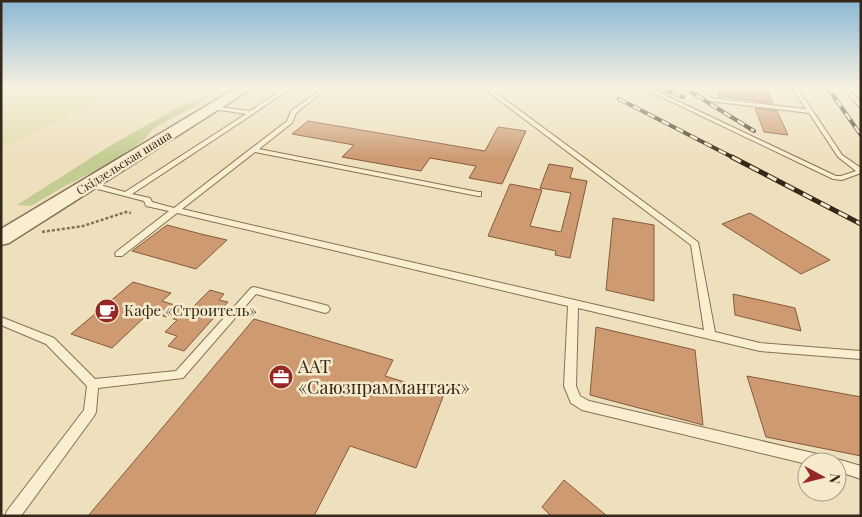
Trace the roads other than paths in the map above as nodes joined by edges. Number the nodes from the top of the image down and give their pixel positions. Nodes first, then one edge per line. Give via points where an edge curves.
1 (207, 111) edge
2 (239, 111) edge
3 (254, 111) edge
4 (294, 111) edge
5 (517, 111) edge
6 (695, 111) edge
7 (810, 111) edge
8 (251, 113) junction
9 (253, 150) junction
10 (89, 184) junction
11 (126, 194) junction
12 (478, 194) dead end
13 (176, 211) junction
14 (1, 238) edge
15 (119, 254) dead end
16 (573, 303) junction
17 (325, 309) dead end
18 (1, 321) edge
19 (710, 335) junction
20 (861, 355) edge
21 (93, 384) junction
22 (797, 455) edge
23 (847, 469) edge
24 (861, 474) edge
25 (12, 516) edge

1 - 10 street, Скідзельская шаша
2 - 8 lane
3 - 8 lane
4 - 9 lane via 290,122
5 - 19 lane via 695,244
6 - 7 lane via 835,178 861,171 840,156
8 - 11 lane
9 - 12 lane
9 - 13 lane
10 - 11 lane
10 - 14 street, Скідзельская шаша
11 - 13 lane
13 - 15 lane
13 - 16 lane
16 - 19 lane
16 - 22 lane via 570,386 575,399 586,406
17 - 21 lane via 254,290 178,375
18 - 21 lane via 50,341
19 - 20 lane via 760,347
21 - 25 lane via 90,412
23 - 24 lane

